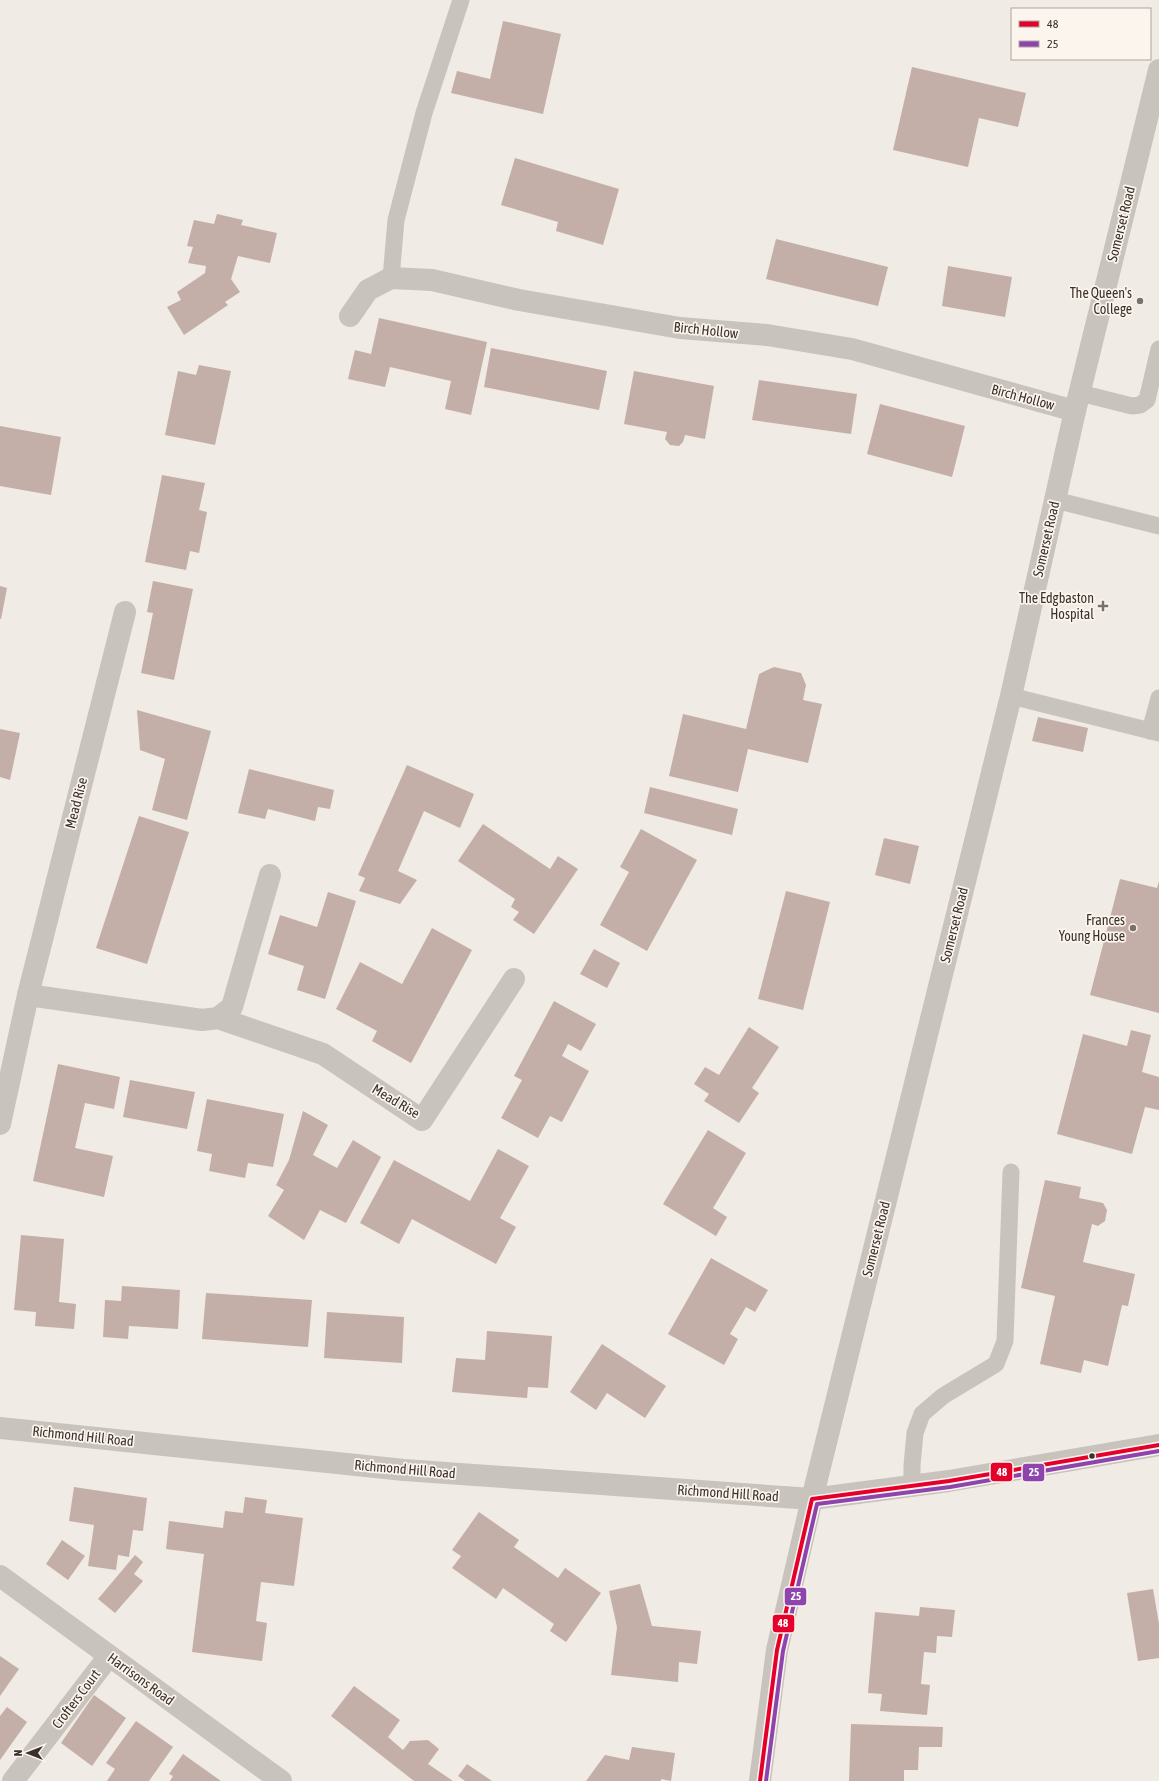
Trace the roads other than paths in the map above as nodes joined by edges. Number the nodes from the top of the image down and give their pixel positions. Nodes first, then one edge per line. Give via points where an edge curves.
1 (461, 0) edge
2 (1157, 84) edge
3 (391, 278) junction
4 (350, 316) dead end
5 (1159, 349) edge
6 (1077, 402) junction
7 (1055, 500) junction
8 (1159, 526) edge
9 (124, 612) dead end
10 (1011, 696) junction
11 (1159, 698) edge
12 (1154, 732) edge
13 (270, 875) dead end
14 (514, 979) dead end
15 (28, 995) junction
16 (218, 1018) junction
17 (0, 1124) edge
18 (1011, 1172) dead end
19 (0, 1428) edge
20 (1159, 1445) edge
21 (912, 1486) junction
22 (812, 1499) junction
23 (0, 1576) edge
24 (109, 1656) junction
25 (13, 1781) edge
26 (281, 1781) edge
27 (760, 1781) edge

1 - 3 lane via 424,113 396,220
2 - 6 street, Somerset Road
3 - 4 street via 368,290
3 - 6 street, Birch Hollow via 432,280 519,300 680,328 767,335 852,349
5 - 6 lane via 1147,400 1140,405
6 - 7 street, Somerset Road
7 - 8 lane
7 - 10 street, Somerset Road
9 - 15 street, Mead Rise
10 - 12 lane
10 - 22 street, Somerset Road
11 - 12 lane
13 - 16 street via 232,1006
14 - 16 street, Mead Rise via 422,1120 322,1054
15 - 16 street, Mead Rise via 202,1020
15 - 17 street, Mead Rise
18 - 21 lane via 1005,1341 996,1364 943,1396 922,1414 915,1433
19 - 22 street, Richmond Hill Road via 404,1470
20 - 21 street, Richmond Hill Road
21 - 22 street, Richmond Hill Road
22 - 27 street, Somerset Road via 777,1650
23 - 24 street, Harrisons Road
24 - 25 street, Crofters Court
24 - 26 street, Harrisons Road

